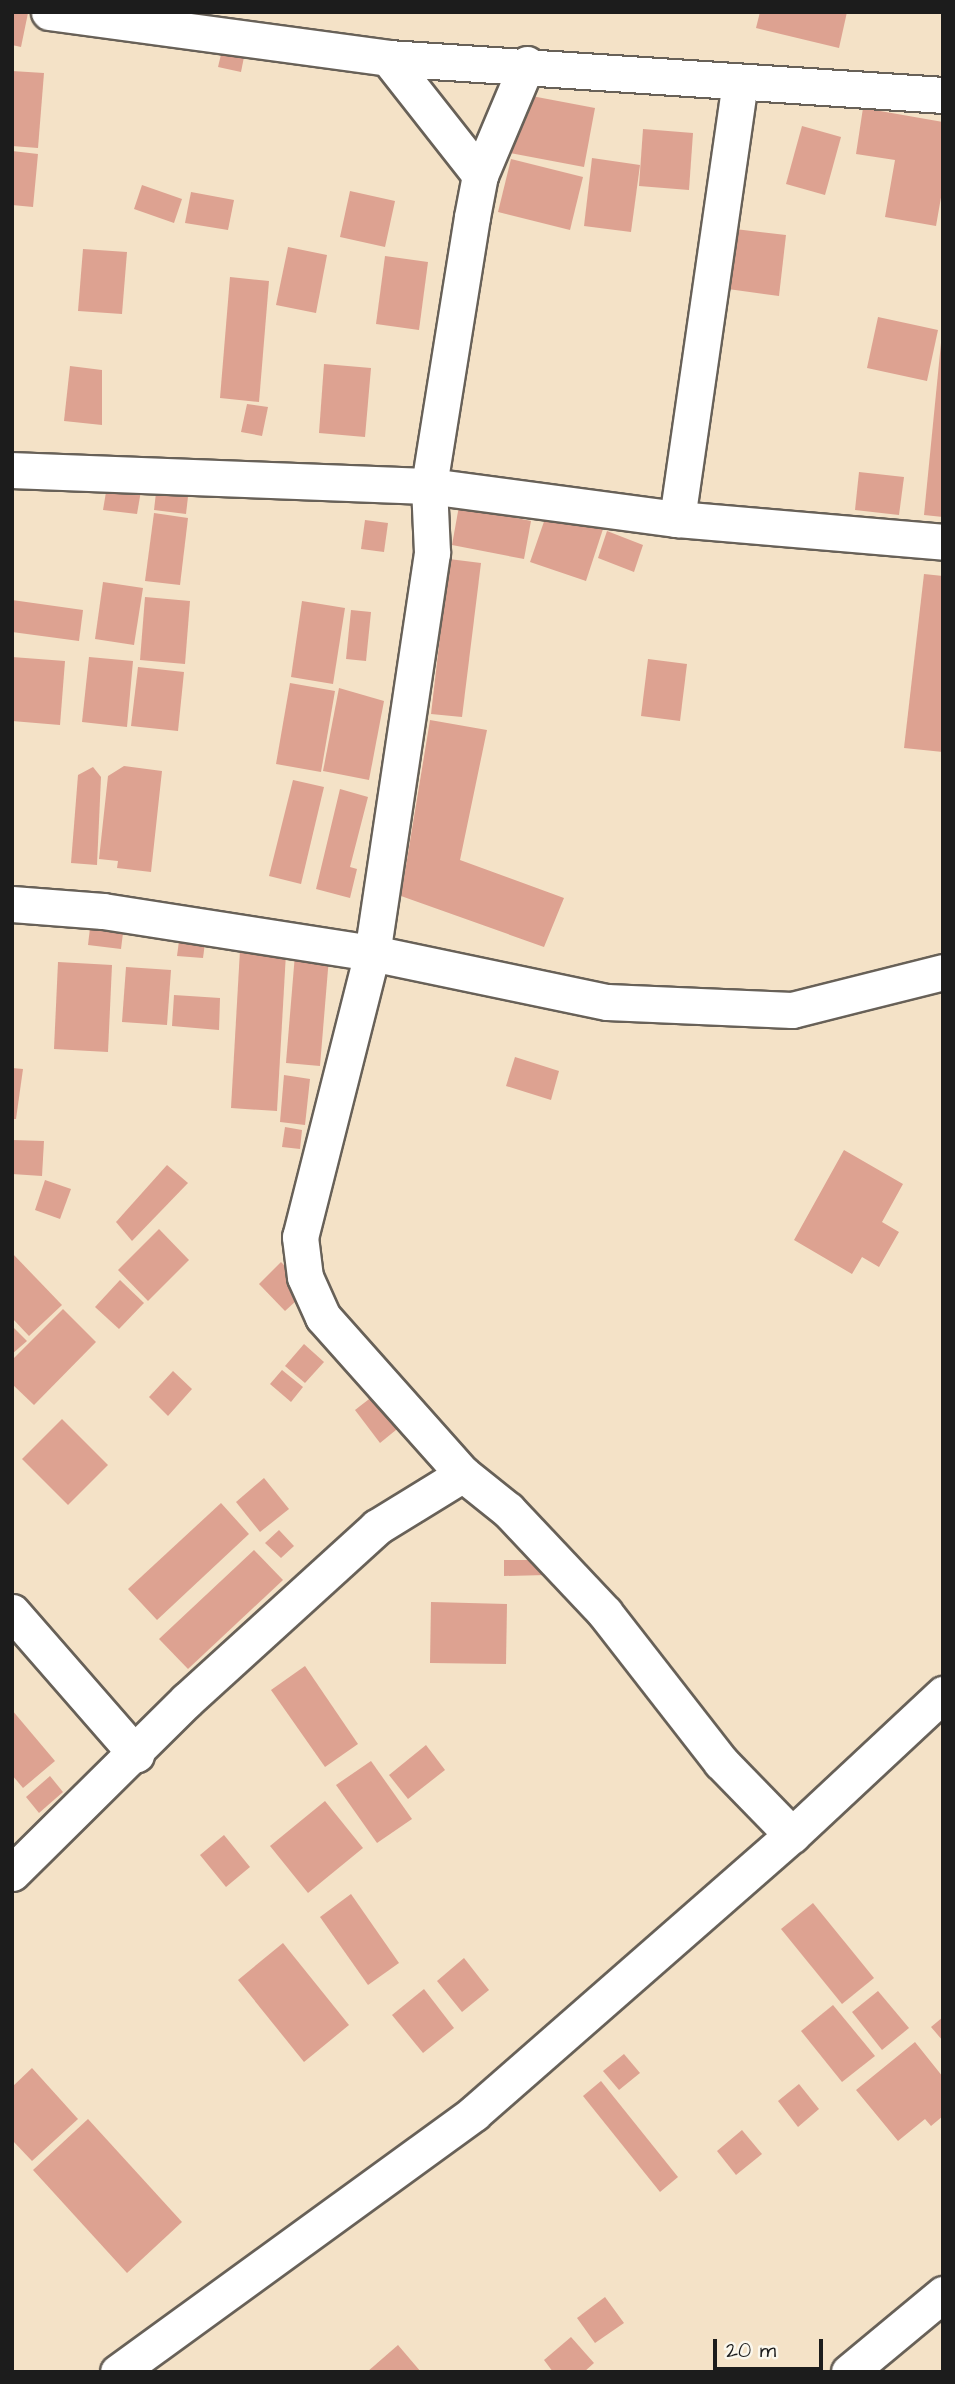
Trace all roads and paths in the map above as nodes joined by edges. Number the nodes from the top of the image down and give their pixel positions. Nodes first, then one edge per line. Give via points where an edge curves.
1 (49, 12) edge
2 (388, 58) junction
3 (527, 64) junction
4 (740, 83) junction
5 (943, 95) edge
6 (480, 175) junction
7 (12, 470) edge
8 (429, 486) junction
9 (677, 519) junction
10 (943, 542) edge
11 (12, 904) edge
12 (372, 953) junction
13 (943, 972) edge
14 (463, 1474) junction
15 (12, 1612) edge
16 (943, 1694) edge
17 (136, 1754) junction
18 (792, 1835) junction
19 (12, 1873) edge
20 (943, 2294) edge
21 (118, 2372) edge
22 (849, 2372) edge

1 - 2 street
2 - 3 street
2 - 6 street
3 - 4 street
3 - 6 street
4 - 5 street
4 - 9 street
6 - 8 street
7 - 8 street
8 - 9 street
8 - 12 street via 432,553
9 - 10 street
11 - 12 street via 103,911
12 - 13 street via 607,1002 792,1010
12 - 14 street via 300,1237 305,1277 323,1317
14 - 17 street via 377,1527 187,1700
14 - 18 street via 508,1510 606,1613 722,1762
15 - 17 street
16 - 18 street
17 - 19 street
18 - 21 street via 474,2113
20 - 22 street

